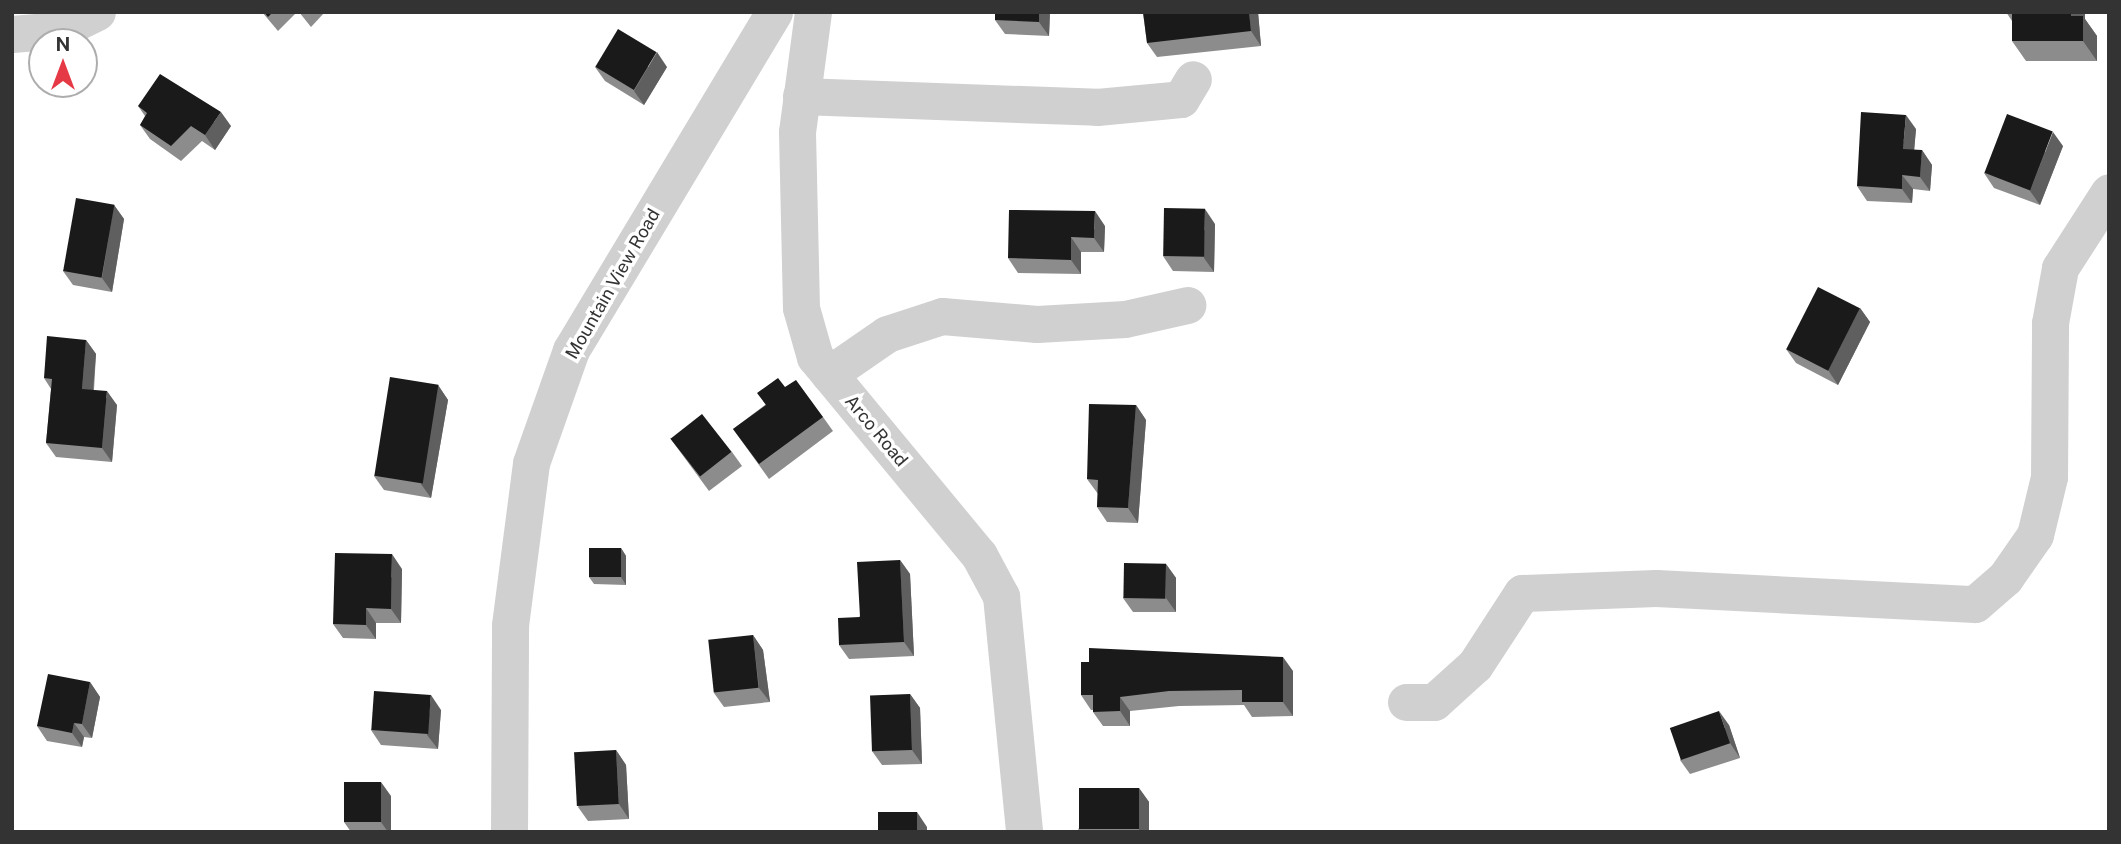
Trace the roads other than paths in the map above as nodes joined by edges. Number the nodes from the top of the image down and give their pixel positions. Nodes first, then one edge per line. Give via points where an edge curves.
1 (97, 12) edge
2 (774, 12) edge
3 (813, 12) edge
4 (12, 34) edge
5 (1193, 79) dead end
6 (801, 96) junction
7 (2109, 192) edge
8 (1187, 305) dead end
9 (829, 374) junction
10 (1406, 702) dead end
11 (509, 832) edge
12 (1024, 832) edge

1 - 4 street via 60,30
2 - 11 street, Mountain View Road via 571,350 531,463 510,625
3 - 6 street, Arco Road
5 - 6 street via 1181,99 1097,107
6 - 9 street, Arco Road via 801,309 815,357
7 - 10 street via 2060,268 2050,323 2049,477 2035,535 2006,578 1975,604 1656,588 1522,593 1475,665 1434,702
8 - 9 street via 1125,319 1037,324 942,316 887,334
9 - 12 street, Arco Road via 979,555 1001,596

